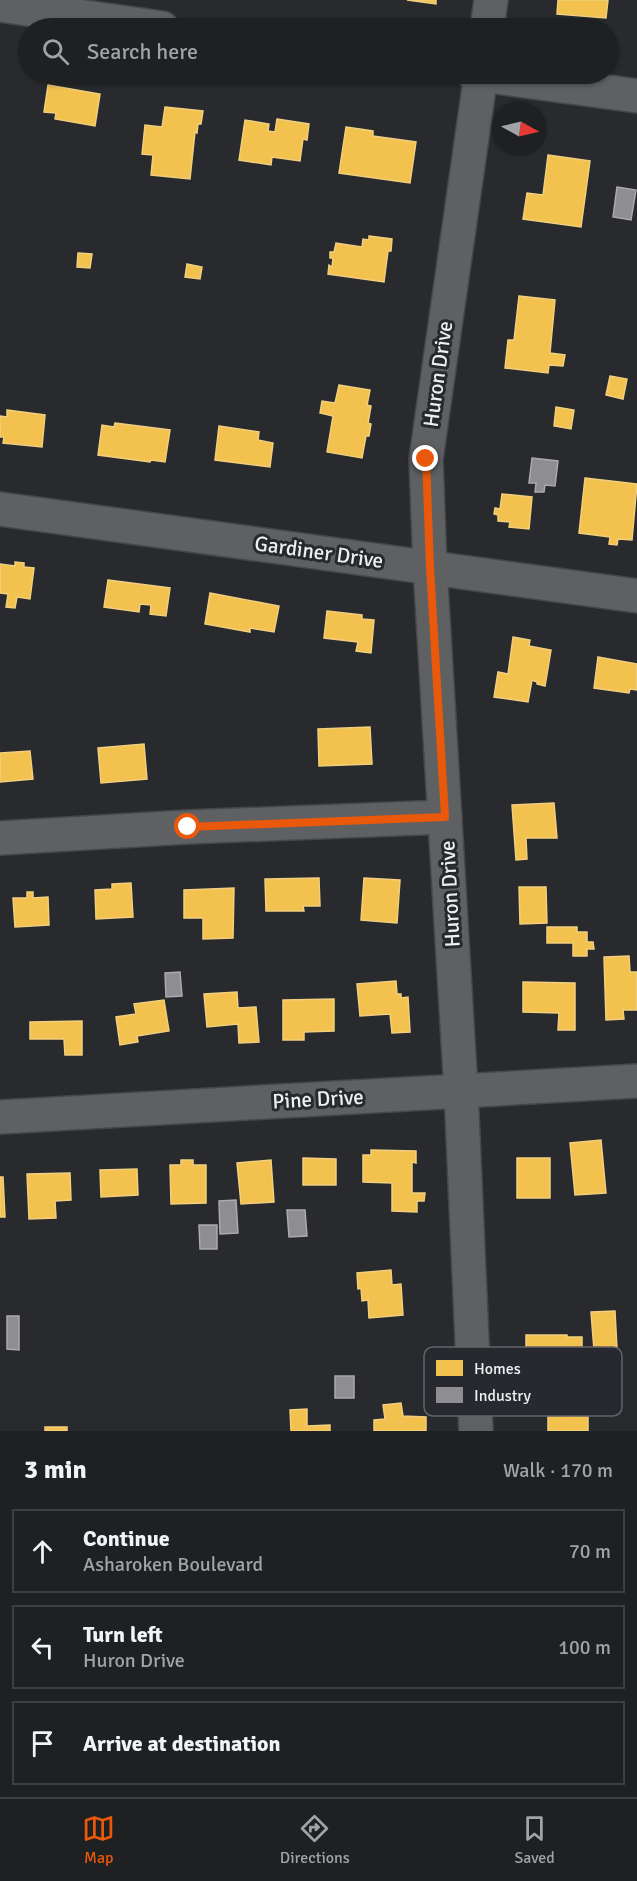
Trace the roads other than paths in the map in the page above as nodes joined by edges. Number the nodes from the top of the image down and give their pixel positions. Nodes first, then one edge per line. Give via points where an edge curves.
1 (491, 0) edge
2 (0, 5) edge
3 (92, 18) edge
4 (488, 18) edge
5 (478, 84) edge
6 (551, 84) edge
7 (637, 96) edge
8 (0, 509) edge
9 (430, 567) junction
10 (637, 596) edge
11 (445, 817) junction
12 (0, 838) edge
13 (637, 1082) edge
14 (461, 1091) junction
15 (0, 1117) edge
16 (472, 1347) edge
17 (475, 1416) edge
18 (476, 1431) edge

1 - 4 street
2 - 3 street
5 - 9 street, Huron Drive via 426,459
6 - 7 street
8 - 9 street, Gardiner Drive
9 - 10 street, Gardiner Drive
9 - 11 street, Huron Drive
11 - 12 street
11 - 14 street, Huron Drive
13 - 14 street, Pine Drive
14 - 15 street, Pine Drive
14 - 16 street, Huron Drive
17 - 18 street, Huron Drive

